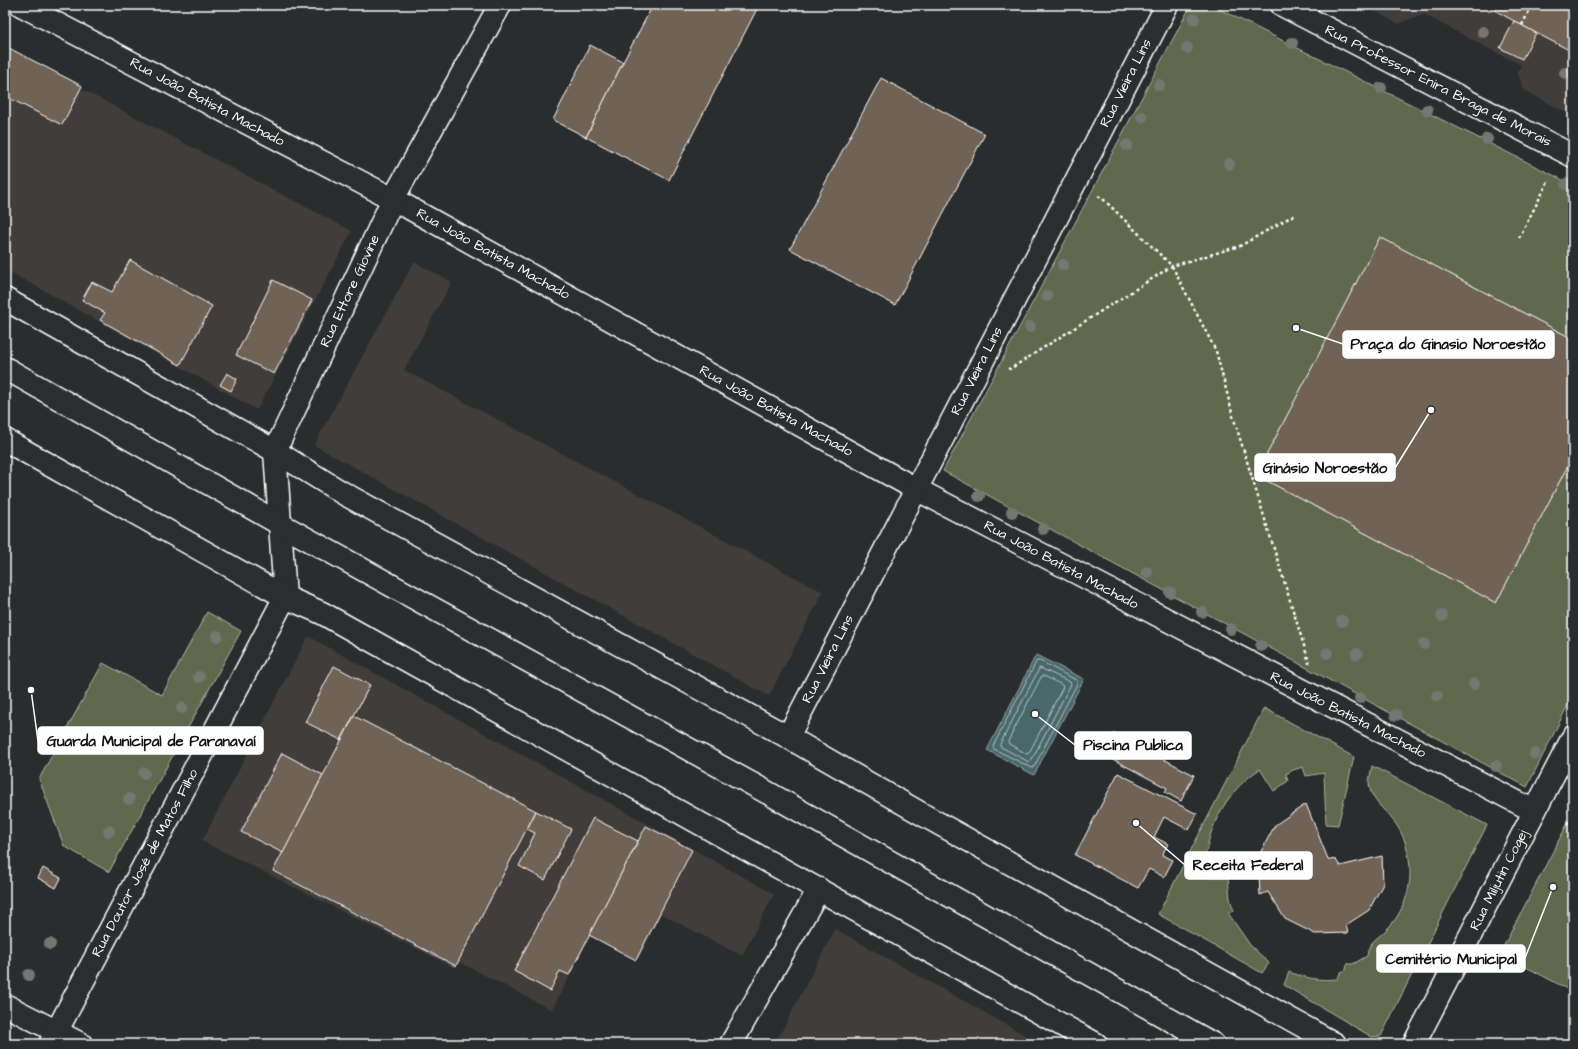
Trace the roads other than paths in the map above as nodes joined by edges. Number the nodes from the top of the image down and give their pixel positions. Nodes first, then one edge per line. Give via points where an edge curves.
1 (21, 5) edge
2 (500, 5) edge
3 (1167, 5) edge
4 (1282, 5) edge
5 (1573, 156) edge
6 (393, 199) junction
7 (5, 299) edge
8 (5, 368) edge
9 (5, 440) edge
10 (275, 451) junction
11 (916, 489) junction
12 (280, 524) junction
13 (285, 597) junction
14 (788, 737) junction
15 (1573, 737) edge
16 (1534, 811) junction
17 (819, 889) junction
18 (5, 1005) edge
19 (54, 1038) edge
20 (81, 1044) edge
21 (731, 1044) edge
22 (1096, 1044) edge
23 (1213, 1044) edge
24 (1335, 1044) edge
25 (1414, 1044) edge

1 - 6 street, Rua João Batista Machado
2 - 6 street, Rua Ettore Giovine
3 - 11 street, Rua Vieira Lins
4 - 5 street, Rua Professor Enira Braga de Morais
6 - 10 street, Rua Ettore Giovine
6 - 11 street, Rua João Batista Machado
7 - 10 street
8 - 12 street
9 - 13 street
10 - 12 street, Rua Ettore Giovine
10 - 14 street via 341,492
11 - 14 street, Rua Vieira Lins
11 - 16 street, Rua João Batista Machado
12 - 13 street, Rua Ettore Giovine
12 - 23 street via 760,789
13 - 17 street via 322,612
13 - 19 street, Rua Doutor José de Matos Filho
14 - 24 street
15 - 16 street, Rua Miljutin Cogej
16 - 25 street, Rua Miljutin Cogej
17 - 21 street
17 - 22 street
18 - 19 street
19 - 20 street

